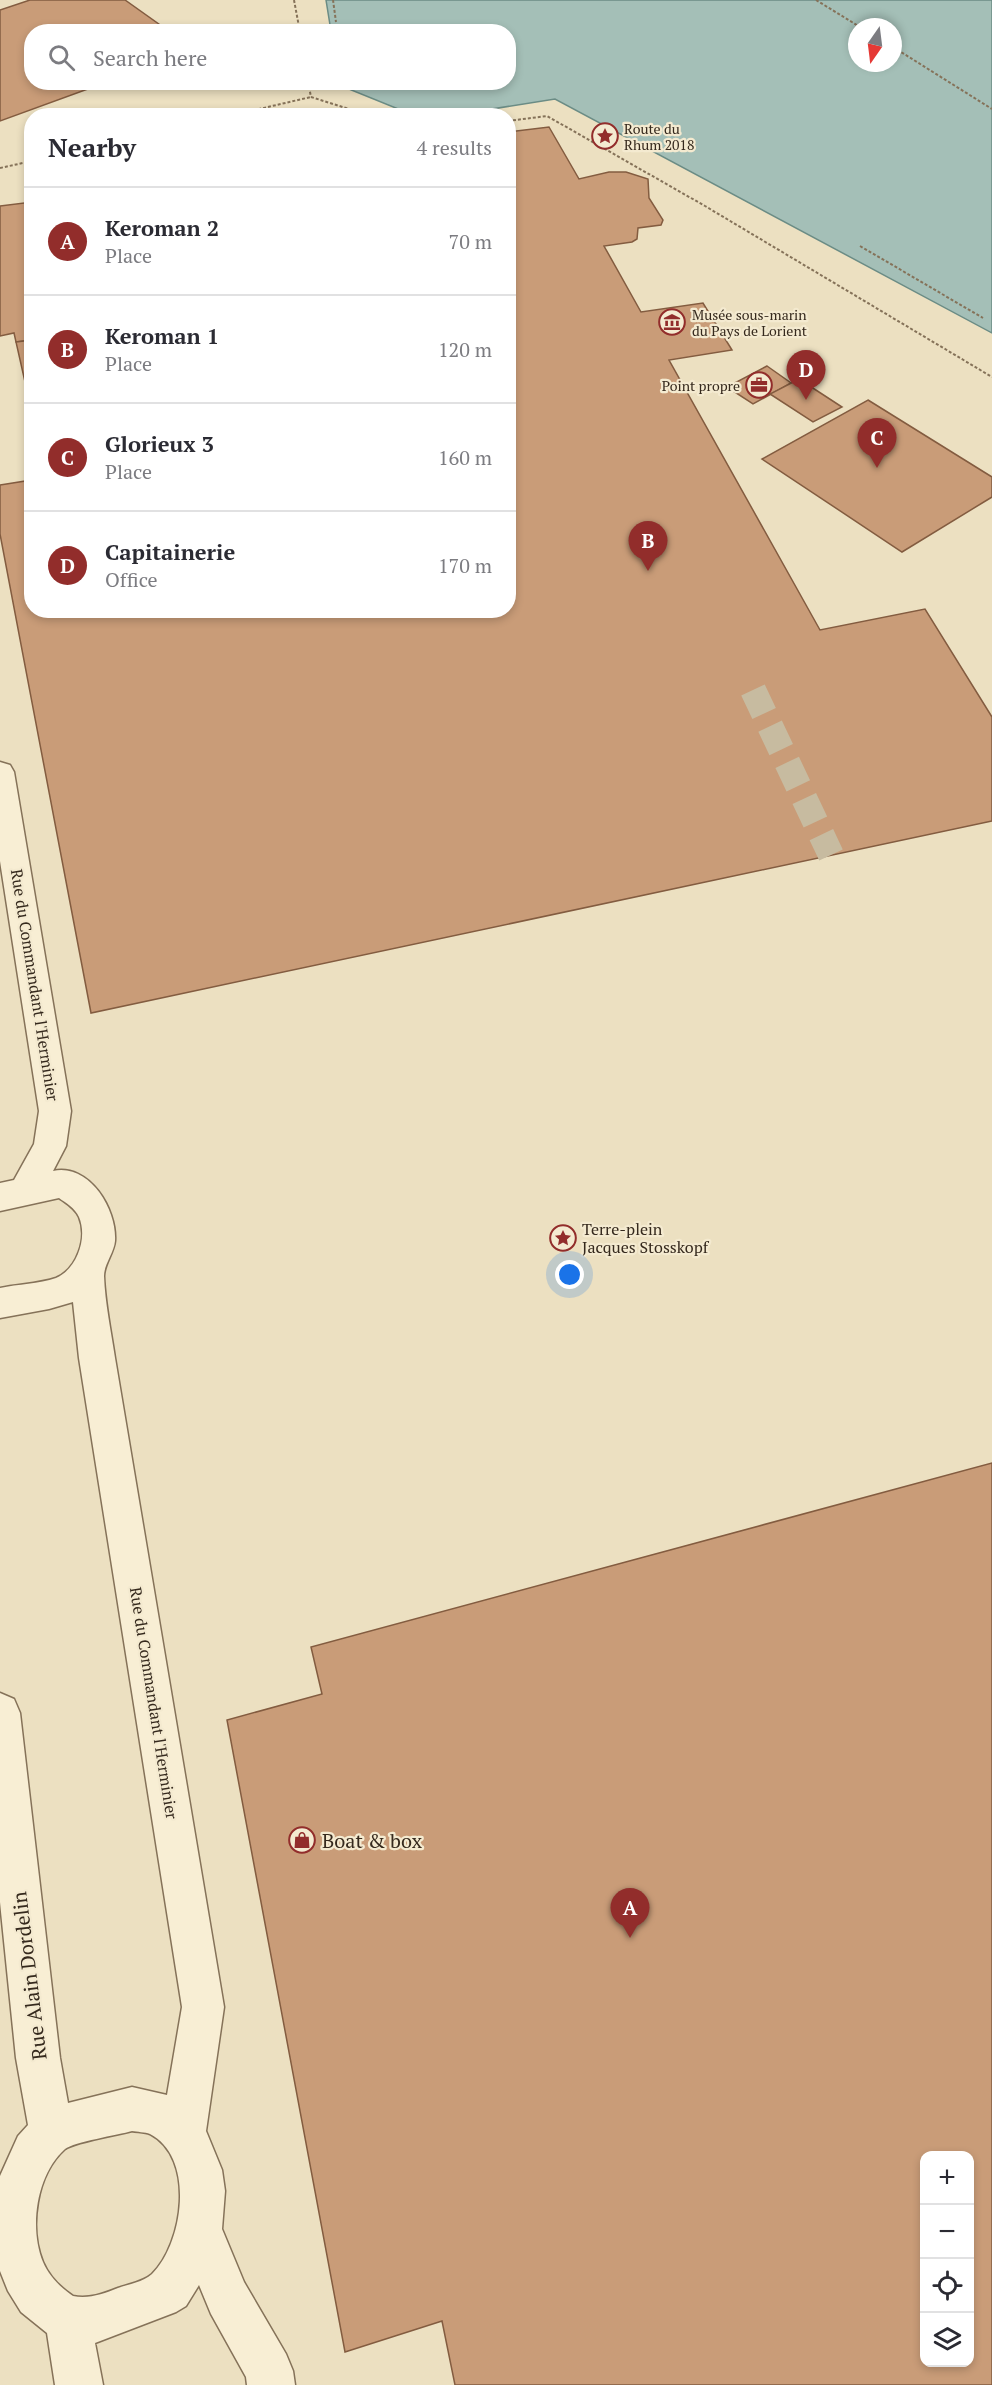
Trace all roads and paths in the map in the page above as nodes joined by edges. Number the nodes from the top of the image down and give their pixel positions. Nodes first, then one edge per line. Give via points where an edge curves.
1 (294, 0) edge
2 (333, 0) edge
3 (816, 0) edge
4 (848, 20) edge
5 (336, 22) dead end
6 (298, 24) edge
7 (902, 53) edge
8 (310, 90) edge
9 (311, 97) junction
10 (264, 108) edge
11 (346, 108) edge
12 (992, 108) edge
13 (516, 120) edge
14 (24, 163) edge
15 (0, 168) edge
16 (860, 246) dead end
17 (983, 318) dead end
18 (992, 377) edge
19 (0, 772) edge
20 (12, 1194) edge
21 (87, 1272) junction
22 (0, 1303) edge
23 (0, 1713) edge
24 (51, 2131) junction
25 (183, 2134) junction
26 (200, 2230) junction
27 (5, 2239) edge
28 (68, 2320) junction
29 (79, 2385) edge
30 (271, 2385) edge

1 - 6 path
2 - 5 path
3 - 4 path
7 - 12 path
8 - 9 path
9 - 10 path
9 - 11 path
13 - 18 path via 547,116
14 - 15 path
16 - 17 path
19 - 20 street, Rue du Commandant l'Herminier via 55,1112 50,1146
20 - 21 street via 62,1183 81,1194 94,1210 100,1230 97,1251
21 - 22 street via 66,1289
21 - 25 street, Rue du Commandant l'Herminier via 97,1358 203,2007
23 - 24 street, Rue Alain Dordelin via 38,2058
24 - 25 street via 132,2109 161,2114
24 - 27 street via 27,2162
25 - 26 street via 197,2163 203,2195
26 - 28 street via 187,2264 166,2292 92,2322
26 - 30 street via 227,2298 269,2372
27 - 28 street via 20,2273 40,2302
28 - 29 street

